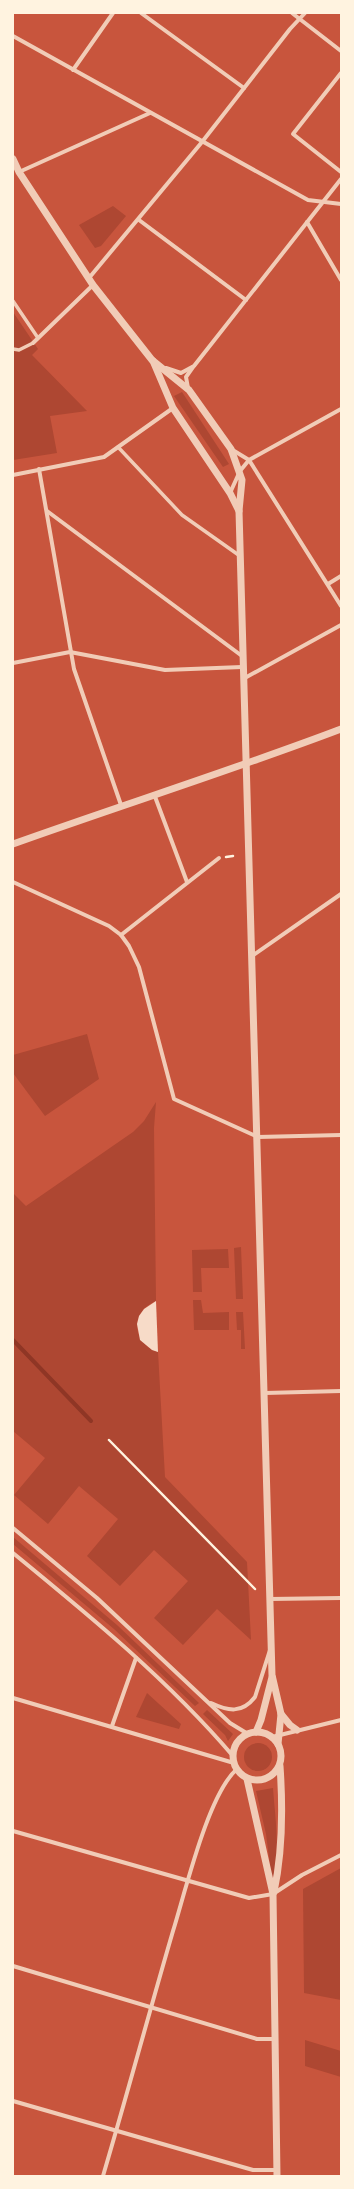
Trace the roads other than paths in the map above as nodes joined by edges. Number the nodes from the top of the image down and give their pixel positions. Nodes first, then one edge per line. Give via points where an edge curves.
1 (113, 13) edge
2 (141, 13) edge
3 (292, 13) edge
4 (305, 13) edge
5 (300, 19) junction
6 (13, 36) edge
7 (341, 51) edge
8 (73, 70) junction
9 (341, 73) edge
10 (244, 88) junction
11 (150, 113) junction
12 (202, 142) junction
13 (13, 159) edge
14 (16, 170) edge
15 (341, 172) edge
16 (341, 180) edge
17 (322, 202) junction
18 (341, 204) edge
19 (139, 220) junction
20 (308, 222) junction
21 (341, 280) edge
22 (91, 281) junction
23 (246, 300) junction
24 (13, 301) edge
25 (38, 338) junction
26 (33, 343) joint
27 (13, 349) edge
28 (152, 360) junction
29 (194, 366) junction
30 (189, 390) junction
31 (173, 408) junction
32 (341, 409) edge
33 (118, 447) junction
34 (231, 449) junction
35 (250, 460) junction
36 (39, 469) junction
37 (240, 471) junction
38 (13, 474) edge
39 (230, 493) junction
40 (46, 511) junction
41 (239, 511) junction
42 (240, 556) junction
43 (341, 576) edge
44 (328, 584) junction
45 (341, 606) edge
46 (341, 625) edge
47 (70, 652) junction
48 (242, 656) junction
49 (13, 663) edge
50 (242, 666) junction
51 (243, 680) junction
52 (341, 728) edge
53 (245, 764) junction
54 (154, 794) junction
55 (122, 805) junction
56 (13, 844) edge
57 (219, 858) dead end
58 (13, 882) edge
59 (187, 882) junction
60 (341, 894) edge
61 (121, 935) junction
62 (251, 956) junction
63 (341, 1135) edge
64 (258, 1137) junction
65 (341, 1391) edge
66 (265, 1393) junction
67 (13, 1528) edge
68 (13, 1553) edge
69 (341, 1598) edge
70 (270, 1599) junction
71 (272, 1644) junction
72 (136, 1658) junction
73 (272, 1675) junction
74 (13, 1698) edge
75 (208, 1701) junction
76 (281, 1714) junction
77 (341, 1720) edge
78 (112, 1726) junction
79 (297, 1730) junction
80 (256, 1732) junction
81 (248, 1734) junction
82 (275, 1736) junction
83 (234, 1763) junction
84 (280, 1766) junction
85 (247, 1779) junction
86 (13, 1831) edge
87 (341, 1855) edge
88 (187, 1882) junction
89 (273, 1894) junction
90 (13, 1966) edge
91 (151, 2007) junction
92 (275, 2039) junction
93 (13, 2101) edge
94 (116, 2132) junction
95 (277, 2173) edge
96 (103, 2176) edge

1 - 8 street
2 - 10 street
3 - 5 street
4 - 5 street
5 - 7 street
5 - 10 street
6 - 8 street
8 - 11 street
9 - 15 street via 293,134
10 - 12 street
11 - 12 street
11 - 14 street
12 - 17 street via 308,200
12 - 19 street
13 - 14 street
14 - 22 street
16 - 17 street
17 - 18 street
17 - 20 street
19 - 22 street
19 - 23 street
20 - 21 street
20 - 23 street
22 - 25 street
22 - 28 street
23 - 29 street
24 - 25 street
25 - 26 street
26 - 27 street via 19,350
28 - 29 street via 181,373
28 - 30 street
28 - 31 street
29 - 30 street via 186,376
30 - 34 street
31 - 33 street
31 - 39 street
32 - 35 street
33 - 36 street via 104,457
33 - 42 street via 182,515
34 - 35 street
34 - 37 street
35 - 37 street
35 - 44 street
36 - 38 street
36 - 40 street
37 - 39 street
37 - 41 street via 242,480
39 - 41 street
40 - 47 street
40 - 48 street
41 - 42 street
42 - 48 street
43 - 44 street
44 - 45 street
46 - 51 street
47 - 49 street
47 - 50 street via 165,670
47 - 55 street
48 - 50 street
50 - 51 street
51 - 53 street
52 - 53 street
53 - 54 street
53 - 62 street
54 - 55 street
54 - 59 street
55 - 56 street
57 - 59 street
58 - 61 street via 88,916
59 - 61 street
60 - 62 street
61 - 64 street via 139,967 174,1099
62 - 64 street
63 - 64 street
64 - 66 street
65 - 66 street
66 - 70 street
67 - 75 street via 97,1598
68 - 72 street
69 - 70 street
70 - 71 street
71 - 73 street
71 - 75 street via 258,1687 249,1704 244,1708 231,1710
72 - 78 street
72 - 83 street via 195,1714
73 - 76 street
73 - 80 street
74 - 78 street
75 - 81 street via 230,1722
76 - 79 street
76 - 82 street
77 - 79 street
78 - 83 street
79 - 82 street
80 - 81 street
80 - 82 street
81 - 83 street via 237,1743
82 - 84 street via 282,1751
83 - 85 street
83 - 88 street via 219,1793
84 - 85 street via 270,1778
84 - 89 street via 280,1863
85 - 89 street
86 - 88 street
87 - 89 street via 302,1875
88 - 89 street via 249,1898
88 - 91 street
89 - 92 street
90 - 91 street
91 - 92 street via 257,2039
91 - 94 street
92 - 95 street
93 - 94 street
94 - 95 street via 253,2170
94 - 96 street

